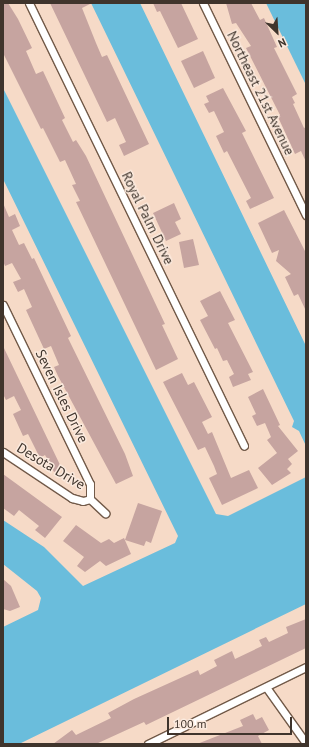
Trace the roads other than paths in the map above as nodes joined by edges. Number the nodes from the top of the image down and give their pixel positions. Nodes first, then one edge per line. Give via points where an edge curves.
1 (29, 3) edge
2 (203, 3) edge
3 (306, 215) edge
4 (3, 305) edge
5 (244, 445) dead end
6 (3, 452) edge
7 (90, 499) junction
8 (104, 513) dead end
9 (306, 667) edge
10 (266, 687) junction
11 (306, 743) edge
12 (148, 744) edge

1 - 5 street, Royal Palm Drive
2 - 3 street, Northeast 21st Avenue
4 - 7 street, Seven Isles Drive via 90,484
6 - 7 street, Desota Drive via 72,498 83,501
7 - 8 street, Desota Drive
9 - 10 street
10 - 11 street
10 - 12 street

